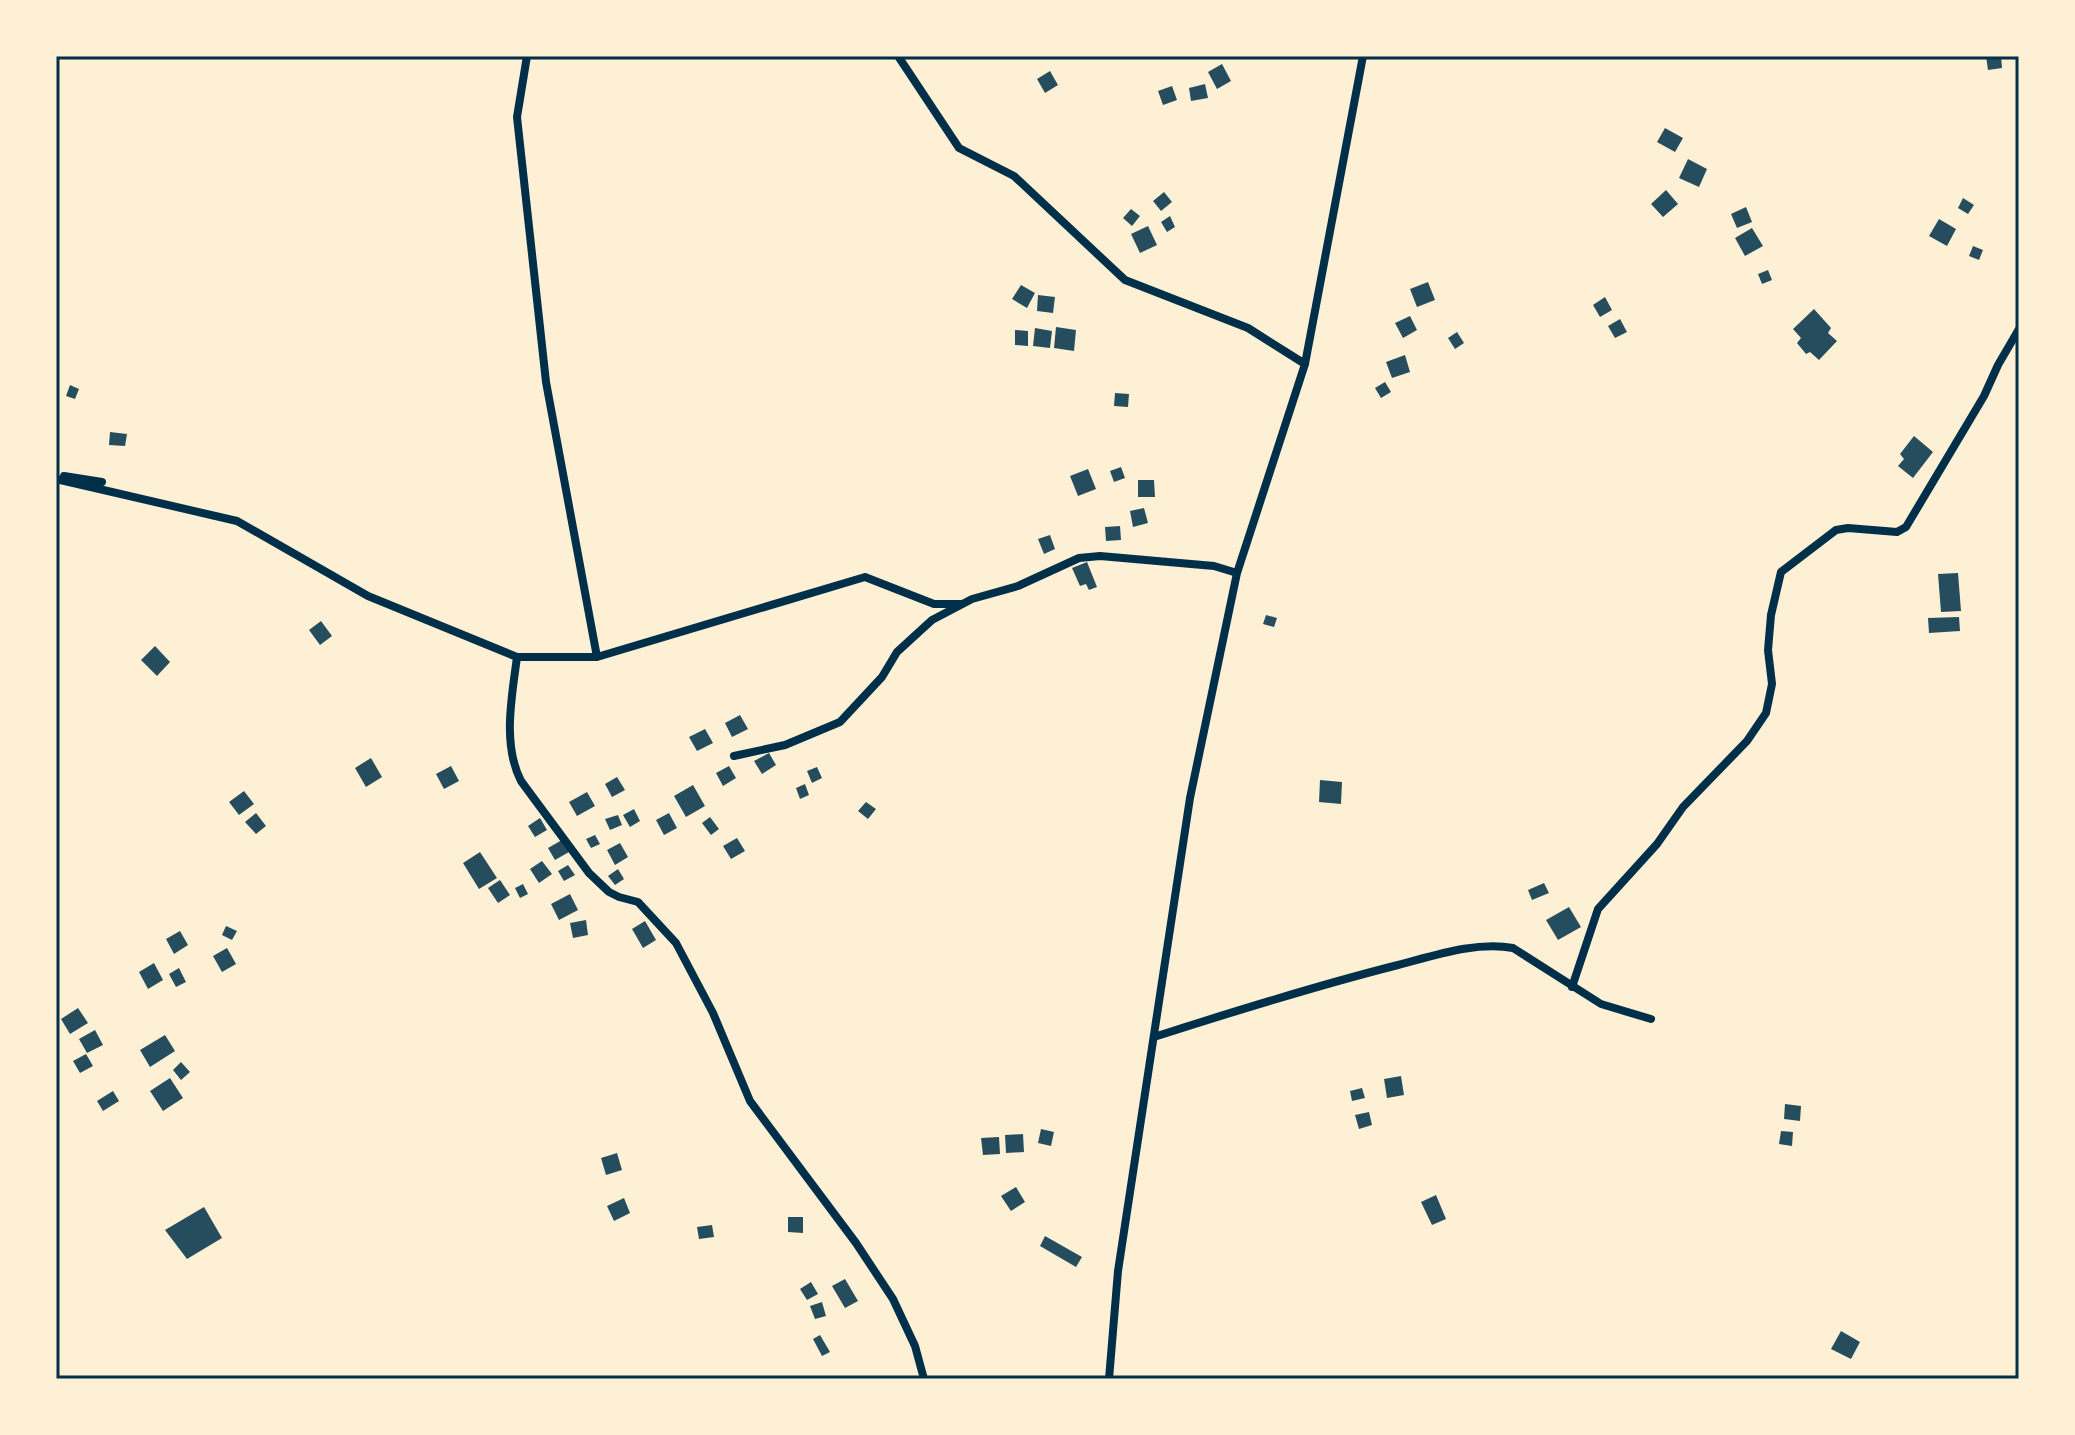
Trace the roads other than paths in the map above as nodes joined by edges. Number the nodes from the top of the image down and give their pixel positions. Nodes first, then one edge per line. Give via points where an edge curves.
1 (527, 56) edge
2 (898, 56) edge
3 (1363, 56) edge
4 (2019, 329) edge
5 (1305, 364) junction
6 (56, 477) edge
7 (102, 482) dead end
8 (1237, 573) junction
9 (962, 604) junction
10 (517, 657) junction
11 (597, 657) junction
12 (734, 756) dead end
13 (1572, 987) junction
14 (1651, 1019) dead end
15 (1154, 1037) junction
16 (924, 1379) edge
17 (1109, 1379) edge

1 - 11 street via 517,117 546,382
2 - 5 street via 959,148 1014,176 1125,280 1248,328
3 - 5 street
4 - 13 street via 1906,527 1897,532 1836,530 1778,576 1766,713 1598,909
5 - 8 street
6 - 7 street
6 - 10 street via 237,521 368,596
8 - 9 street via 1214,566 1079,558
8 - 15 street via 1190,798
9 - 11 street via 934,604 865,577
9 - 12 street via 932,620 897,652 882,677 840,722 785,745
10 - 11 street
10 - 16 street via 510,739 521,781 589,873 609,892 638,902 676,943 750,1101 893,1299
13 - 14 street via 1601,1004
13 - 15 street via 1513,948 1497,945 1311,987
15 - 17 street via 1118,1271

